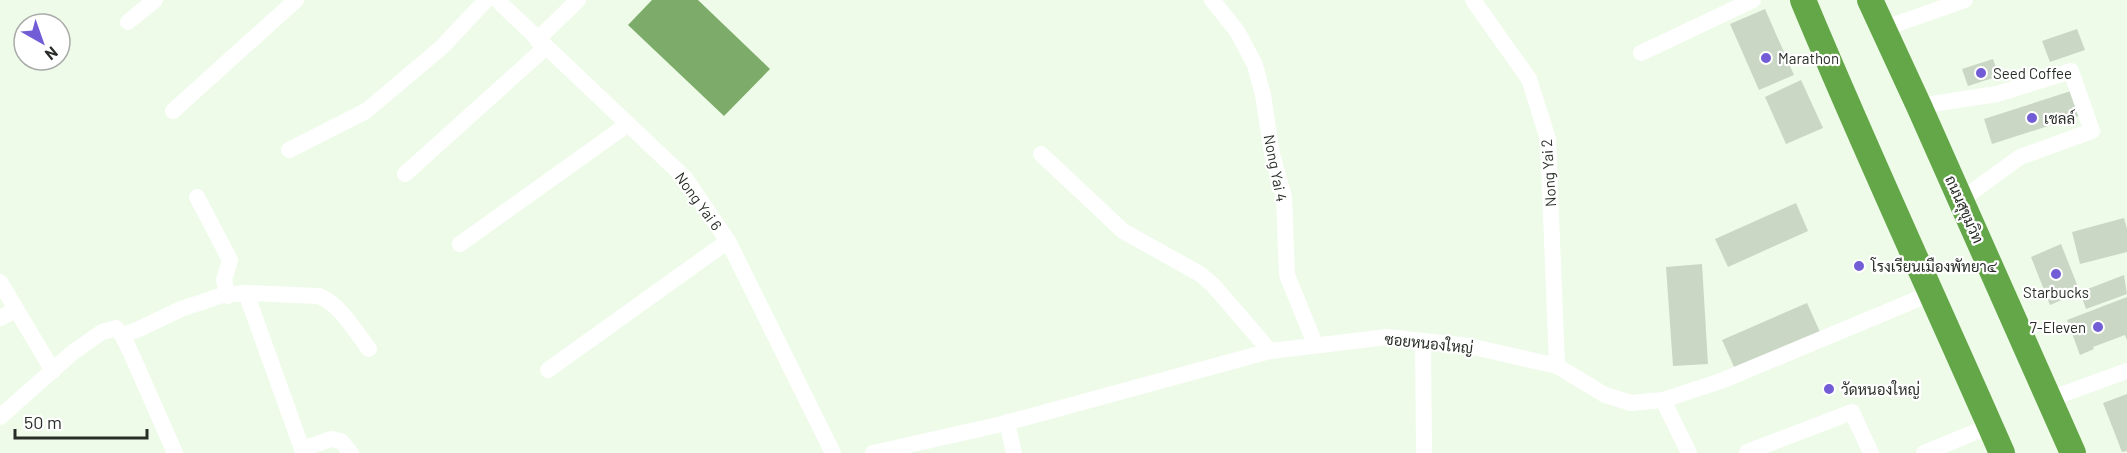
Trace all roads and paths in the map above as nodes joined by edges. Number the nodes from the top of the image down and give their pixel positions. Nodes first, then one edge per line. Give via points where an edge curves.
1 (155, 0) edge
2 (296, 0) edge
3 (486, 0) edge
4 (497, 0) edge
5 (578, 0) edge
6 (1212, 0) edge
7 (1473, 0) edge
8 (1753, 0) edge
9 (1803, 0) edge
10 (1870, 0) edge
11 (1965, 0) edge
12 (128, 22) dead end
13 (1882, 29) junction
14 (541, 44) junction
15 (1641, 53) dead end
16 (1919, 106) junction
17 (173, 111) dead end
18 (628, 124) junction
19 (289, 150) dead end
20 (1041, 154) dead end
21 (405, 174) dead end
22 (197, 197) dead end
23 (1961, 200) junction
24 (728, 241) junction
25 (460, 244) dead end
26 (0, 282) edge
27 (246, 293) junction
28 (1932, 293) junction
29 (228, 296) junction
30 (16, 310) junction
31 (0, 318) edge
32 (122, 334) junction
33 (1423, 342) junction
34 (1315, 344) junction
35 (369, 349) dead end
36 (1270, 351) junction
37 (1557, 366) junction
38 (548, 370) dead end
39 (53, 371) junction
40 (2127, 371) edge
41 (2049, 399) junction
42 (1663, 400) junction
43 (0, 417) edge
44 (1007, 422) junction
45 (1990, 426) junction
46 (878, 452) edge
47 (1747, 452) edge
48 (175, 453) edge
49 (351, 453) edge
50 (833, 453) edge
51 (1014, 453) edge
52 (1424, 453) edge
53 (1689, 453) edge
54 (1871, 453) edge
55 (1924, 453) edge
56 (2002, 453) edge
57 (2073, 453) edge

1 - 12 street
2 - 17 street
3 - 19 street via 442,46 366,111
4 - 14 street, Nong Yai 6
5 - 14 street
6 - 34 street, Nong Yai 4 via 1237,31 1255,65 1284,197 1287,275
7 - 37 street, Nong Yai 2 via 1529,79 1548,139
8 - 15 street
9 - 28 highway via 1849,112
10 - 13 highway, ถนนสุขุมวิท
11 - 13 street
13 - 16 highway, ถนนสุขุมวิท
14 - 18 street, Nong Yai 6
14 - 21 street
16 - 23 highway, ถนนสุขุมวิท
16 - 23 street via 1997,94 2071,71 2092,131 2020,157
18 - 24 street, Nong Yai 6 via 685,178
18 - 25 street
20 - 36 street via 1123,231 1214,285
22 - 29 street via 230,260 224,280
23 - 41 highway, ถนนสุขุมวิท
24 - 38 street
24 - 50 street, Nong Yai 6
26 - 30 street
27 - 29 street
27 - 35 street via 327,299
27 - 49 street via 302,449 331,440 341,441
28 - 42 street, ซอยหนองใหญ่ via 1721,381
28 - 45 highway
29 - 32 street via 181,309
30 - 31 street
30 - 39 street
32 - 39 street via 116,328 102,332
32 - 48 street
33 - 34 street, ซอยหนองใหญ่ via 1387,337
33 - 37 street, ซอยหนองใหญ่ via 1469,346
33 - 52 street
34 - 36 street, ซอยหนองใหญ่
36 - 44 street, ซอยหนองใหญ่
37 - 42 street, ซอยหนองใหญ่ via 1605,395 1631,403
39 - 43 street
40 - 41 street
41 - 57 highway, ถนนสุขุมวิท
42 - 53 street
44 - 46 street, ซอยหนองใหญ่
44 - 51 street
45 - 55 street
45 - 56 highway
47 - 54 street via 1852,412

